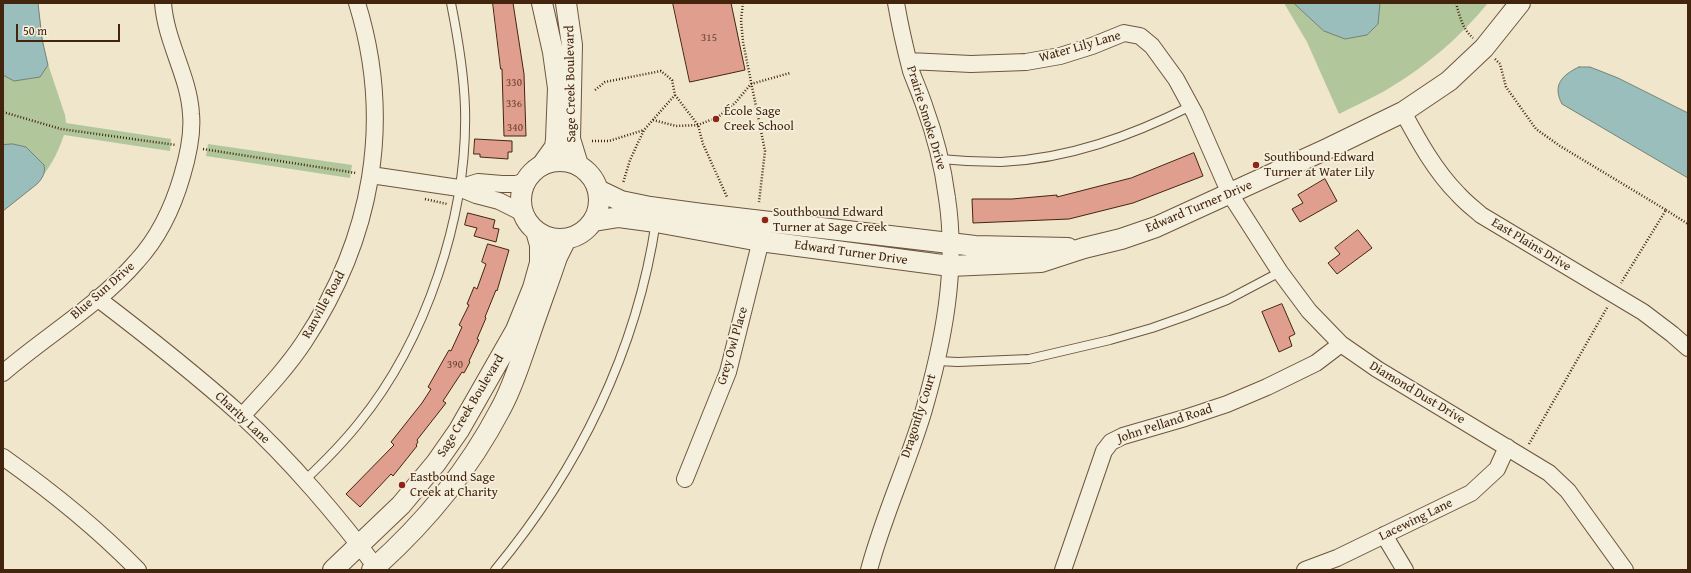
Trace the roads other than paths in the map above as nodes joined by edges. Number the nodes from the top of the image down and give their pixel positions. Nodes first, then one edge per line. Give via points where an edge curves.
1 (163, 3) edge
2 (357, 3) edge
3 (452, 3) edge
4 (542, 3) edge
5 (566, 3) edge
6 (896, 3) edge
7 (1520, 3) edge
8 (909, 61) junction
9 (1191, 106) junction
10 (1403, 112) junction
11 (940, 159) junction
12 (542, 165) junction
13 (578, 165) junction
14 (363, 174) junction
15 (526, 181) junction
16 (459, 188) junction
17 (598, 190) junction
18 (1230, 194) junction
19 (523, 213) junction
20 (657, 215) junction
21 (594, 221) junction
22 (536, 231) junction
23 (762, 236) junction
24 (566, 239) junction
25 (950, 256) junction
26 (1280, 272) junction
27 (97, 298) junction
28 (1341, 344) junction
29 (1688, 348) edge
30 (937, 361) junction
31 (3, 373) edge
32 (242, 416) junction
33 (1507, 447) junction
34 (3, 458) edge
35 (685, 479) dead end
36 (304, 481) junction
37 (1384, 535) junction
38 (370, 562) edge
39 (138, 570) edge
40 (333, 570) edge
41 (495, 570) edge
42 (869, 570) edge
43 (1063, 570) edge
44 (1305, 570) edge
45 (1405, 570) edge
46 (1625, 570) edge

1 - 27 street, Blue Sun Drive via 168,35 192,113 189,147 179,187 168,216 138,261
2 - 14 street, Ranville Road via 374,86 373,161
3 - 16 lane via 463,72 465,108 464,155
4 - 12 street, Sage Creek Boulevard via 553,52 558,96 555,147
5 - 13 street, Sage Creek Boulevard via 572,45 570,139
6 - 8 street, Prairie Smoke Drive
7 - 10 street, Edward Turner Drive via 1484,48 1449,81
8 - 9 street, Water Lily Lane via 971,64 1026,62 1060,56 1124,33 1140,36 1152,46 1176,79
8 - 11 street, Prairie Smoke Drive
9 - 11 lane via 1129,134 1061,154 1002,162
9 - 18 street, Water Lily Lane
10 - 18 street, Edward Turner Drive
10 - 29 street, East Plains Drive via 1440,172 1458,194 1481,215 1643,312
11 - 25 street, Prairie Smoke Drive via 948,200
12 - 13 street via 564,161
12 - 15 street
13 - 17 street via 590,175
14 - 16 street
14 - 32 street, Ranville Road via 367,196 357,235 341,277 304,343
15 - 16 street via 509,184 478,182
15 - 19 street via 522,191
16 - 19 street via 499,201
16 - 36 lane via 456,211 431,296 406,351 359,423
17 - 20 street, Edward Turner Drive
17 - 21 street via 599,206
18 - 25 street, Edward Turner Drive via 1156,227 1084,248 975,246
18 - 26 street, Diamond Dust Drive
19 - 22 street
20 - 21 street, Edward Turner Drive
20 - 23 street, Edward Turner Drive
20 - 25 street, Edward Turner Drive
20 - 41 lane via 634,319 596,416 544,507
21 - 24 street via 585,231
22 - 24 street via 550,238
22 - 38 street, Sage Creek Boulevard via 540,245 540,263 516,330 459,430 401,506
23 - 25 street, Edward Turner Drive
23 - 35 street, Grey Owl Place via 728,372
24 - 38 street, Sage Creek Boulevard via 557,257 501,410 481,444 439,502 419,524
25 - 30 street, Dragonfly Court via 948,293
26 - 28 street, Diamond Dust Drive via 1309,310
26 - 30 lane via 1227,300 1152,328 1110,340 1029,359
27 - 31 street, Blue Sun Drive
27 - 32 street, Charity Lane via 171,354
28 - 33 street, Diamond Dust Drive via 1377,369
28 - 43 street, John Pelland Road via 1316,363 1260,390 1227,404 1122,436 1111,442 1104,451
30 - 42 street, Dragonfly Court via 922,414
32 - 36 street, Charity Lane
33 - 37 street, Lacewing Lane via 1497,469 1471,493
33 - 46 street, Diamond Dust Drive via 1549,473 1568,491
34 - 39 street via 53,495
36 - 38 street, Charity Lane
37 - 44 street, Lacewing Lane via 1338,558
37 - 45 street
38 - 40 street, Sage Creek Boulevard

